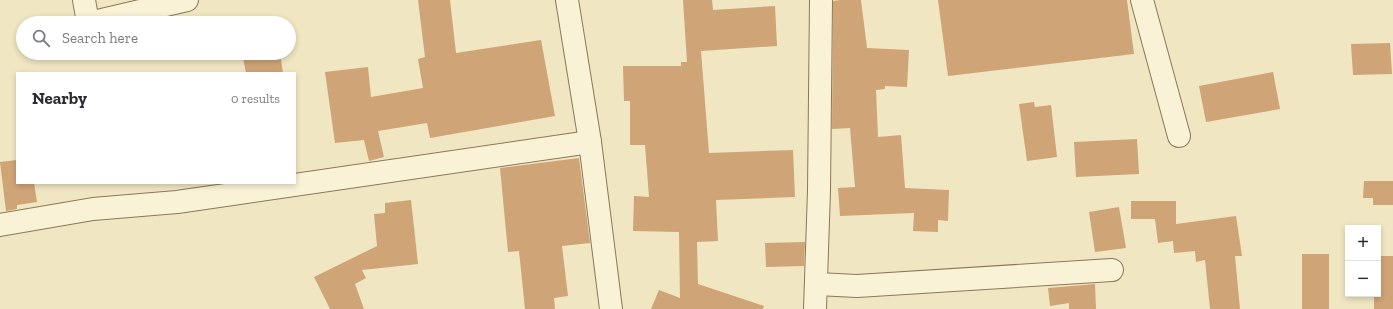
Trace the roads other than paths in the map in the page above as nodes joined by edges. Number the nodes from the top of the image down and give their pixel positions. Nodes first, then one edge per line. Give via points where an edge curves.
1 (84, 0) edge
2 (187, 0) edge
3 (567, 0) edge
4 (821, 0) edge
5 (1142, 0) edge
6 (87, 16) edge
7 (118, 16) edge
8 (1179, 136) dead end
9 (590, 142) junction
10 (0, 225) edge
11 (1112, 270) dead end
12 (817, 284) junction
13 (611, 309) edge
14 (815, 309) edge

1 - 6 street
2 - 7 street
3 - 9 street
4 - 12 street
5 - 8 street
9 - 10 street via 177,202 93,209
9 - 13 street
11 - 12 street via 857,286
12 - 14 street

